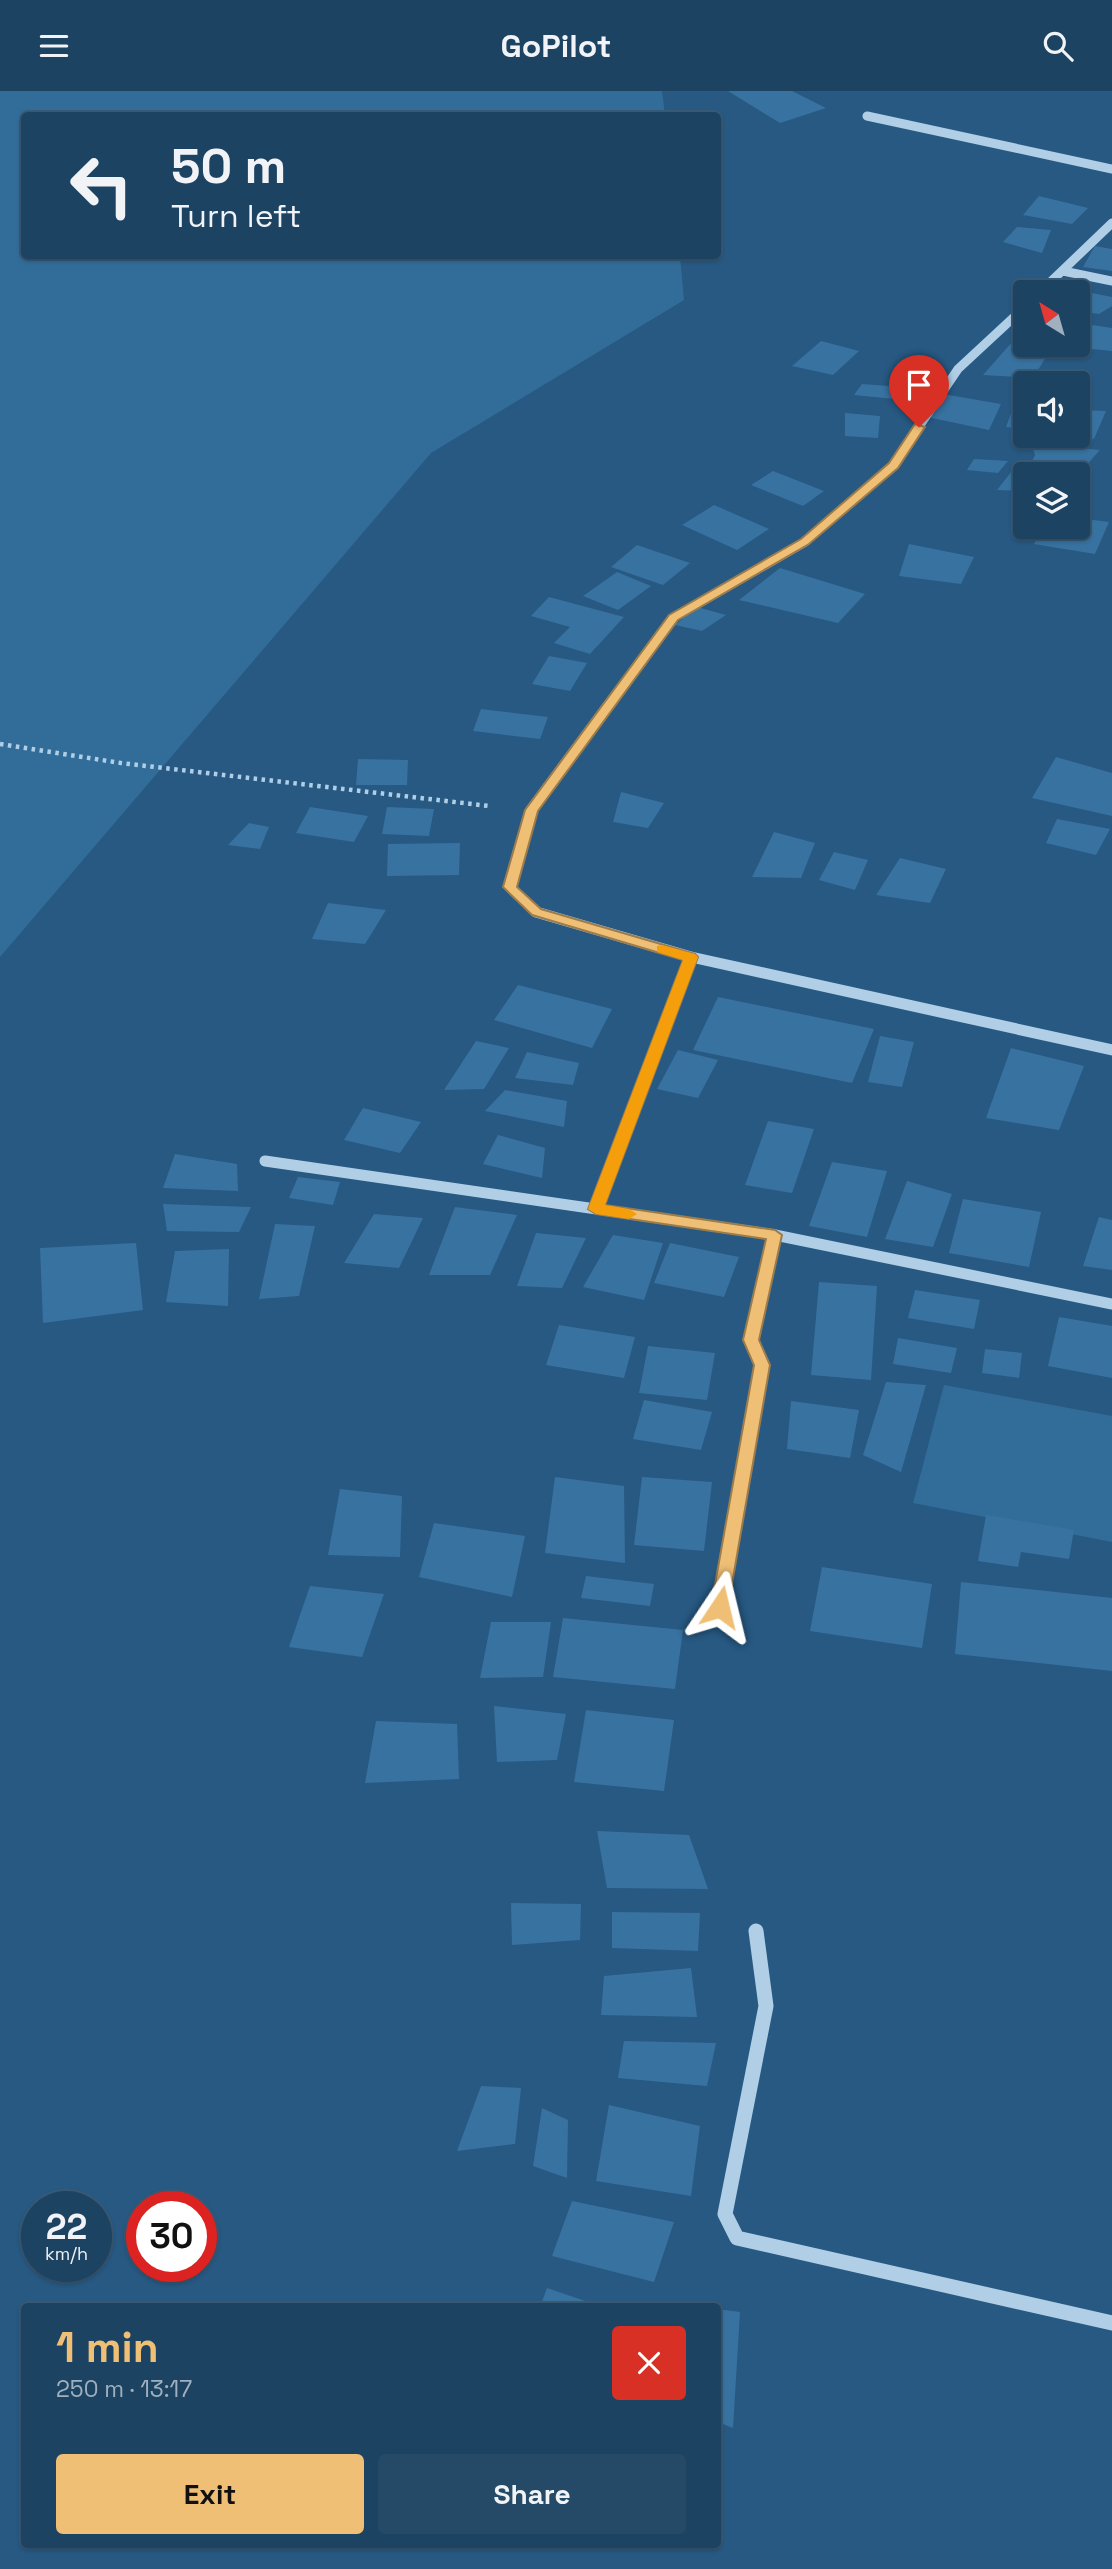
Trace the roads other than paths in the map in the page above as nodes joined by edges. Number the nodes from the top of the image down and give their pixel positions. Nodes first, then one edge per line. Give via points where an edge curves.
1 (867, 116) dead end
2 (1112, 169) edge
3 (1112, 223) edge
4 (1063, 271) junction
5 (1054, 280) edge
6 (1112, 281) edge
7 (1013, 318) edge
8 (691, 957) junction
9 (1112, 1050) edge
10 (265, 1161) dead end
11 (596, 1209) junction
12 (775, 1235) junction
13 (1112, 1304) edge
14 (720, 1607) dead end
15 (757, 1931) dead end
16 (1112, 2323) edge

1 - 2 street
3 - 4 street
4 - 5 street
4 - 6 street
7 - 8 street via 958,369 894,465 805,542 673,618 531,810 510,887 527,904 537,912
8 - 9 street
8 - 11 street
10 - 11 street
11 - 12 street
12 - 13 street
12 - 14 street via 751,1340 762,1365
15 - 16 street via 766,2006 725,2214 737,2238

